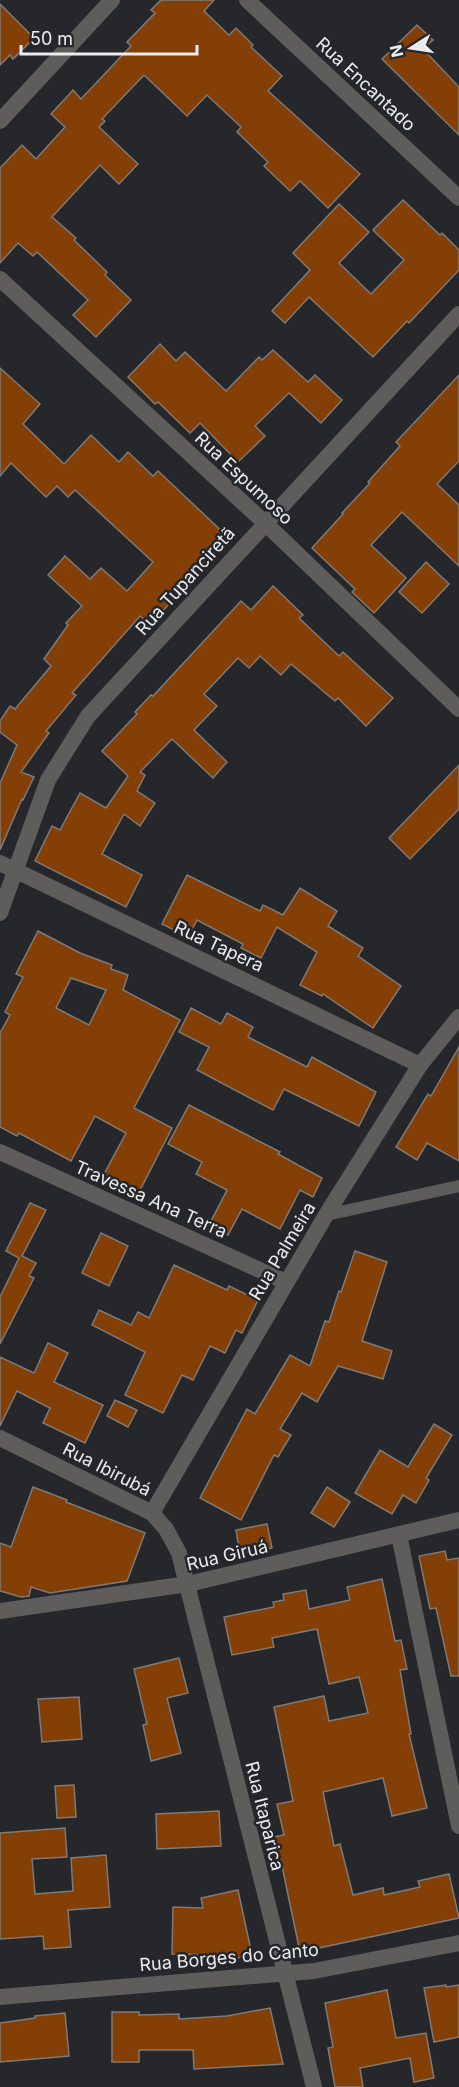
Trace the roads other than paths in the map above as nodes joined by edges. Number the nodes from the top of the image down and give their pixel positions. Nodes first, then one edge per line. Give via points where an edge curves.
1 (112, 0) edge
2 (247, 0) edge
3 (0, 121) edge
4 (459, 198) edge
5 (0, 279) edge
6 (459, 314) edge
7 (265, 523) junction
8 (459, 709) edge
9 (0, 863) edge
10 (16, 870) junction
11 (0, 913) edge
12 (459, 1017) edge
13 (420, 1065) junction
14 (0, 1152) edge
15 (459, 1186) edge
16 (326, 1215) junction
17 (286, 1282) junction
18 (0, 1438) edge
19 (152, 1513) junction
20 (459, 1520) edge
21 (399, 1535) junction
22 (179, 1553) joint
23 (188, 1584) junction
24 (0, 1611) edge
25 (459, 1826) edge
26 (459, 1943) edge
27 (284, 1974) junction
28 (0, 1997) edge
29 (314, 2087) edge

1 - 3 street
2 - 4 street, Rua Encantado
5 - 7 street, Rua Espumoso
6 - 7 street, Rua Tupanciretã
7 - 8 street, Rua Espumoso
7 - 10 street, Rua Tupanciretã via 88,716 48,780
9 - 10 street, Rua Tapera
10 - 11 street, Rua Tupanciretã
10 - 13 street, Rua Tapera
12 - 13 street, Rua Palmeira
13 - 16 street, Rua Palmeira
14 - 17 street, Travessa Ana Terra
15 - 16 lane
16 - 17 street, Rua Palmeira
17 - 19 street, Rua Palmeira
18 - 19 street, Rua Ibirubá
19 - 22 street, Rua Ibirubá
20 - 21 street, Rua Giruá
21 - 23 street, Rua Giruá
21 - 25 street
22 - 23 street, Rua Itaparica
23 - 24 street, Rua Giruá
23 - 27 street, Rua Itaparica
26 - 27 street, Rua Borges do Canto
27 - 28 street, Rua Borges do Canto
27 - 29 street, Rua Itaparica

